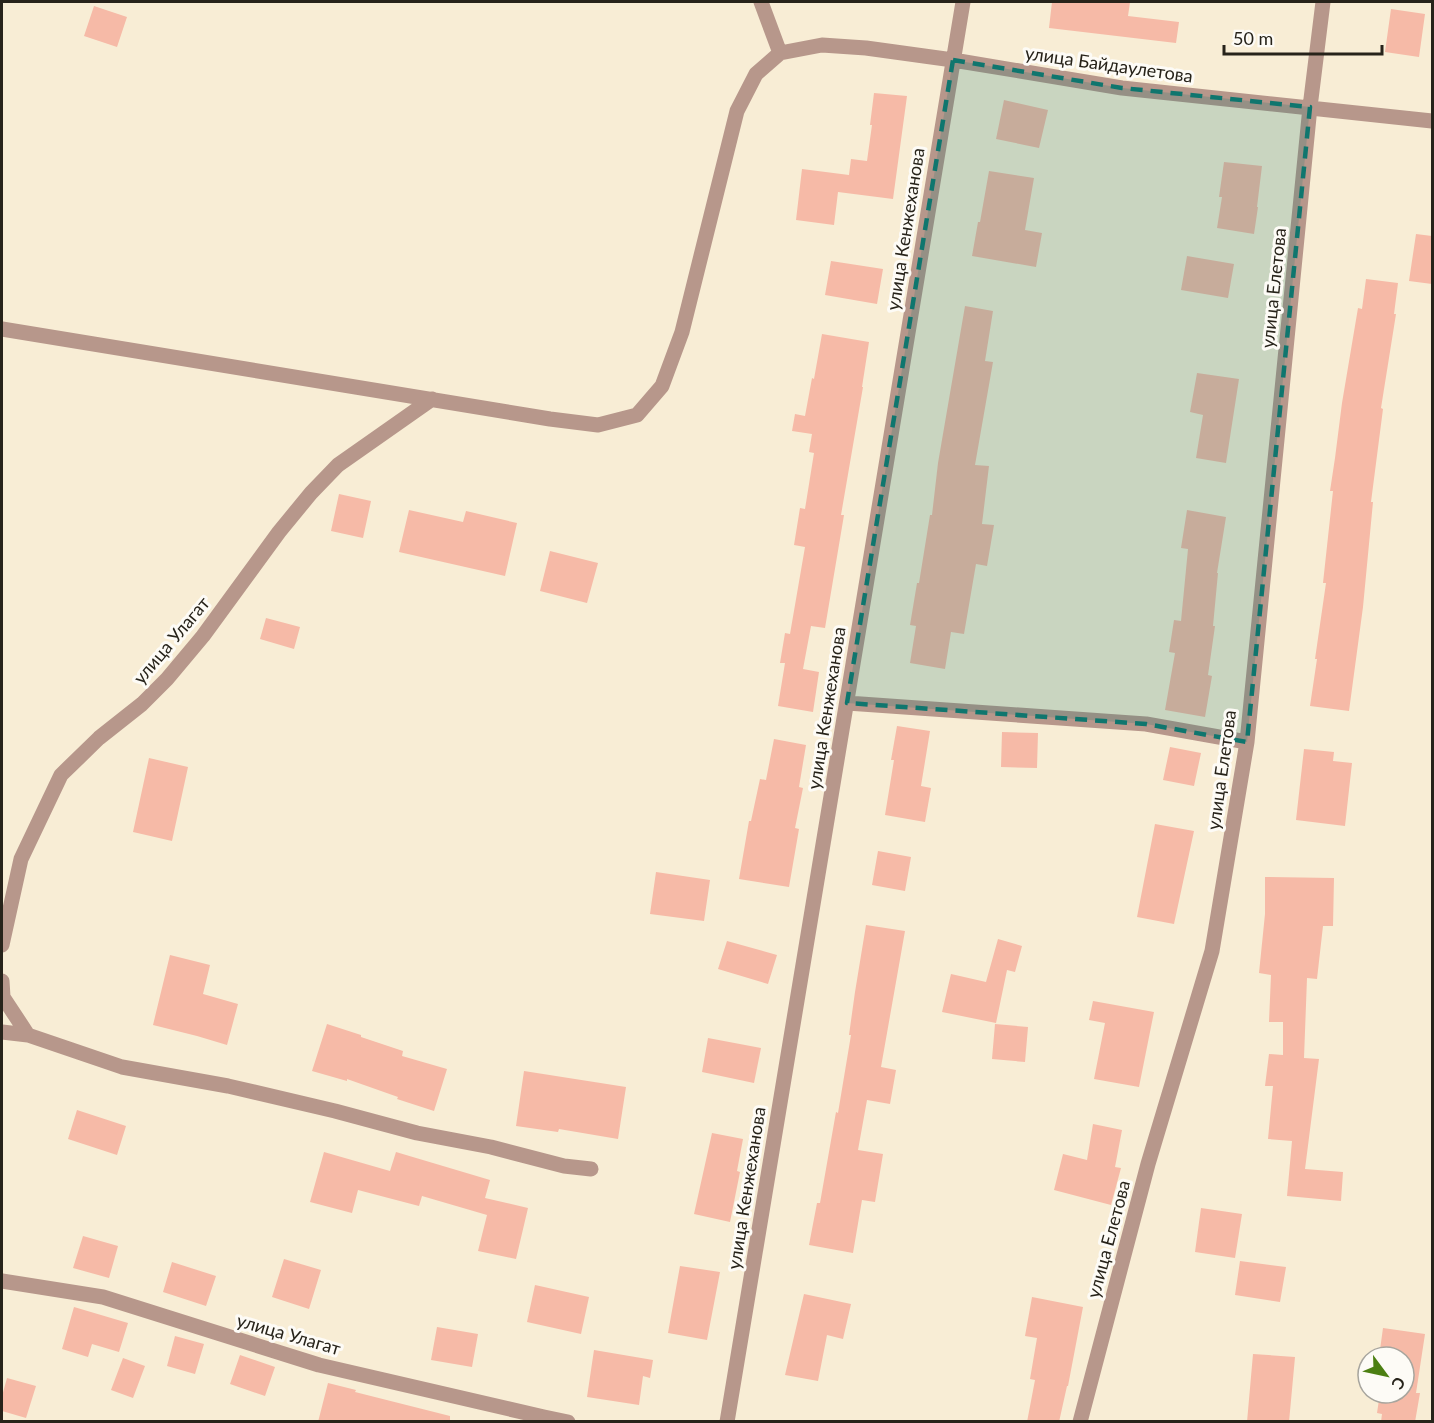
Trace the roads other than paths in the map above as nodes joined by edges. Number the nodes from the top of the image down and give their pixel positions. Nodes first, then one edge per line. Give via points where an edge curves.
1 (760, 2) edge
2 (963, 2) edge
3 (1323, 2) edge
4 (780, 53) junction
5 (953, 60) junction
6 (1310, 107) junction
7 (1432, 121) edge
8 (2, 329) edge
9 (432, 399) junction
10 (847, 703) junction
11 (1247, 742) junction
12 (2, 945) edge
13 (2, 981) edge
14 (2, 1032) edge
15 (28, 1035) junction
16 (591, 1169) dead end
17 (2, 1281) edge
18 (568, 1422) edge
19 (727, 1422) edge
20 (1080, 1422) edge

1 - 4 street
2 - 5 street, улица Кенжеханова
3 - 6 street, улица Елетова
4 - 5 street, улица Байдаулетова via 822,45
4 - 9 street via 756,74 737,111 682,332 662,386 637,415 598,426
5 - 6 street, улица Байдаулетова via 1122,88
5 - 10 street, улица Кенжеханова
6 - 7 street, улица Байдаулетова
6 - 11 street, улица Елетова
8 - 9 street
9 - 12 street, улица Улагат via 338,465 279,532 167,679 61,775 21,859
10 - 11 street via 1146,724
10 - 19 street, улица Кенжеханова
11 - 20 street, улица Елетова via 1212,951 1148,1164
13 - 15 street via 3,996
14 - 15 street
15 - 16 street via 122,1067 228,1086 417,1133
17 - 18 street, улица Улагат via 103,1297 319,1365

